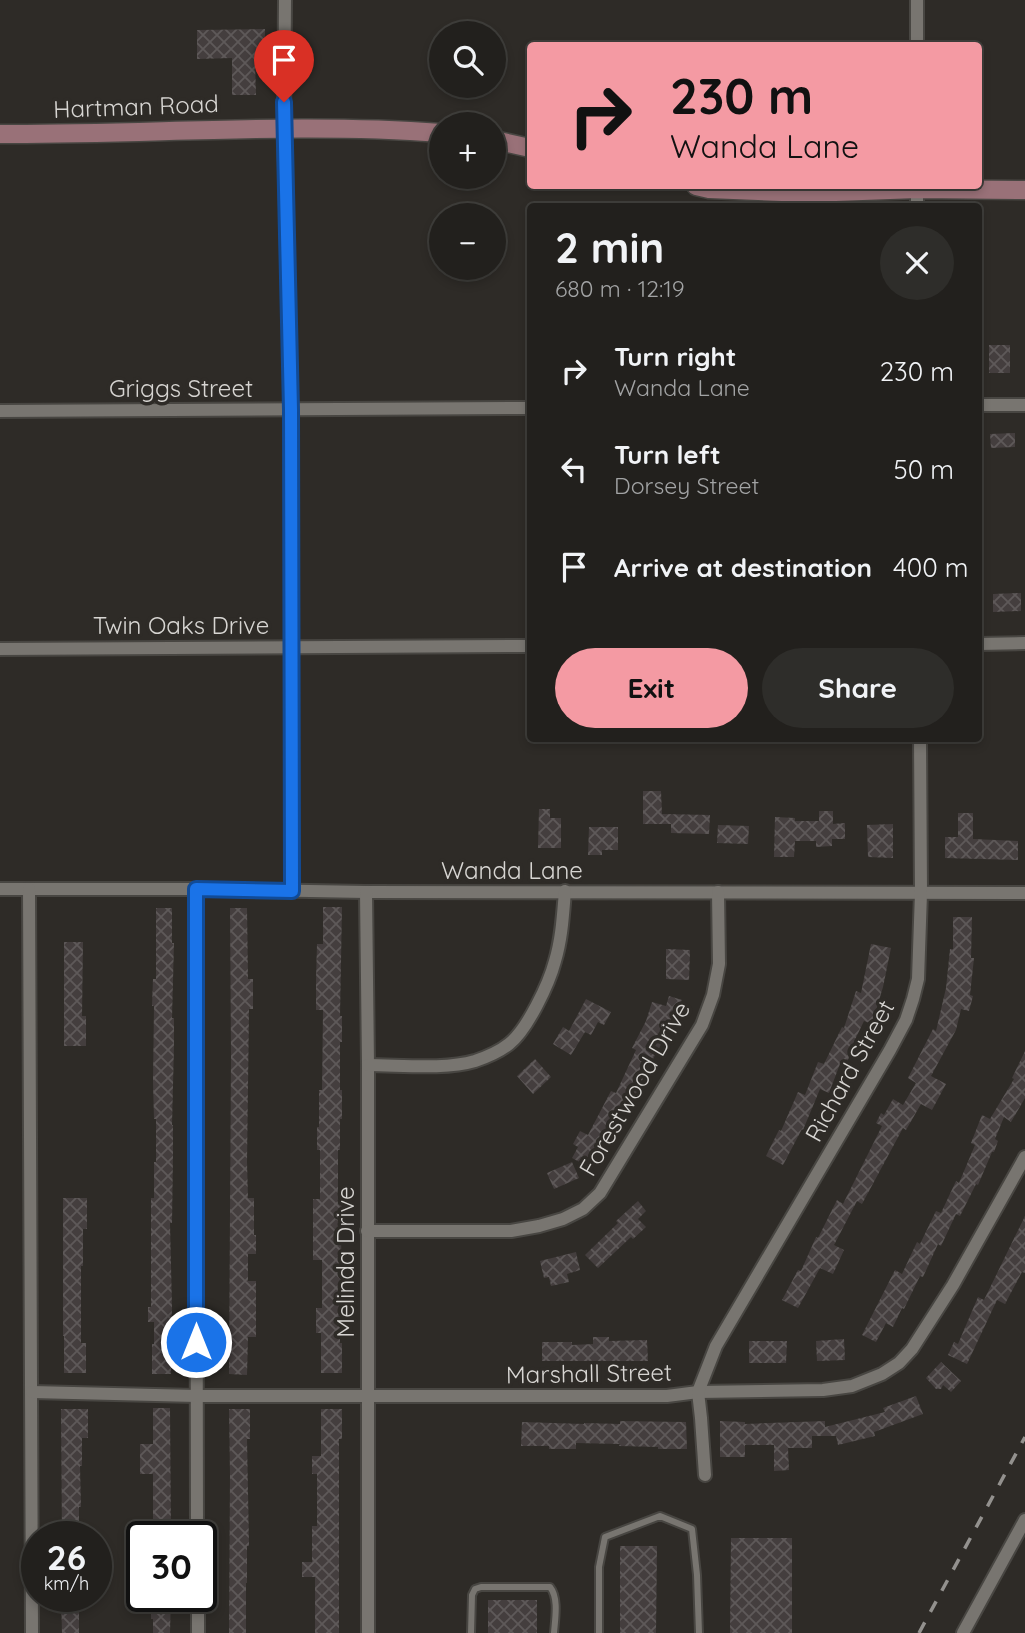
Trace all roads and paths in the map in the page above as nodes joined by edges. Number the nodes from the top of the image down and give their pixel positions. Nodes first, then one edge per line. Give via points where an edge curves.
1 (285, 0) edge
2 (917, 0) edge
3 (917, 42) edge
4 (284, 128) junction
5 (429, 131) edge
6 (0, 134) edge
7 (506, 143) edge
8 (527, 147) edge
9 (709, 189) edge
10 (1025, 190) edge
11 (917, 193) edge
12 (982, 405) edge
13 (1025, 405) edge
14 (527, 408) edge
15 (291, 410) junction
16 (0, 411) edge
17 (1025, 643) edge
18 (982, 644) edge
19 (291, 646) junction
20 (527, 646) edge
21 (0, 649) edge
22 (920, 742) edge
23 (0, 889) edge
24 (29, 889) junction
25 (196, 889) junction
26 (292, 891) junction
27 (565, 891) junction
28 (366, 892) junction
29 (718, 892) junction
30 (1025, 893) edge
31 (921, 894) junction
32 (368, 1065) junction
33 (1025, 1157) edge
34 (367, 1231) junction
35 (32, 1392) junction
36 (698, 1392) junction
37 (196, 1396) junction
38 (367, 1396) junction
39 (705, 1475) dead end
40 (1025, 1520) edge
41 (197, 1521) edge
42 (198, 1612) edge
43 (32, 1633) edge
44 (198, 1633) edge
45 (368, 1633) edge
46 (471, 1633) edge
47 (554, 1633) edge
48 (599, 1633) edge
49 (699, 1633) edge
50 (963, 1633) edge

1 - 4 street
2 - 3 street
4 - 5 street, Hartman Road
4 - 6 street, Hartman Road
4 - 15 street
7 - 8 street
9 - 11 street
10 - 11 street
12 - 13 street
14 - 15 street, Griggs Street
15 - 16 street, Griggs Street
15 - 19 street
17 - 18 street
19 - 20 street, Twin Oaks Drive
19 - 21 street, Twin Oaks Drive
19 - 26 street
22 - 31 street, Richard Street
23 - 24 street, Wanda Lane
24 - 25 street, Wanda Lane
24 - 35 street
25 - 26 street, Wanda Lane
25 - 37 street
26 - 28 street, Wanda Lane
27 - 28 street, Wanda Lane
27 - 29 street, Wanda Lane
27 - 32 street via 555,961 545,989 511,1043 472,1062
28 - 32 street, Melinda Drive
29 - 31 street, Wanda Lane
29 - 34 street, Forestwood Drive via 719,964 702,1025 600,1193 563,1219 511,1231
30 - 31 street, Wanda Lane
31 - 36 street, Richard Street via 918,979 906,1020 716,1346
32 - 34 street, Melinda Drive
33 - 36 street, Marshall Street via 953,1284 899,1363 852,1386
34 - 38 street, Melinda Drive
35 - 37 street, Marshall Street
35 - 43 street
36 - 38 street, Marshall Street via 667,1396
36 - 39 street
37 - 38 street, Marshall Street
37 - 41 street
38 - 45 street, Melinda Drive
40 - 50 street
42 - 44 street
46 - 47 lane via 472,1595 481,1587 550,1587 555,1597
48 - 49 lane via 599,1567 605,1537 660,1516 692,1529

